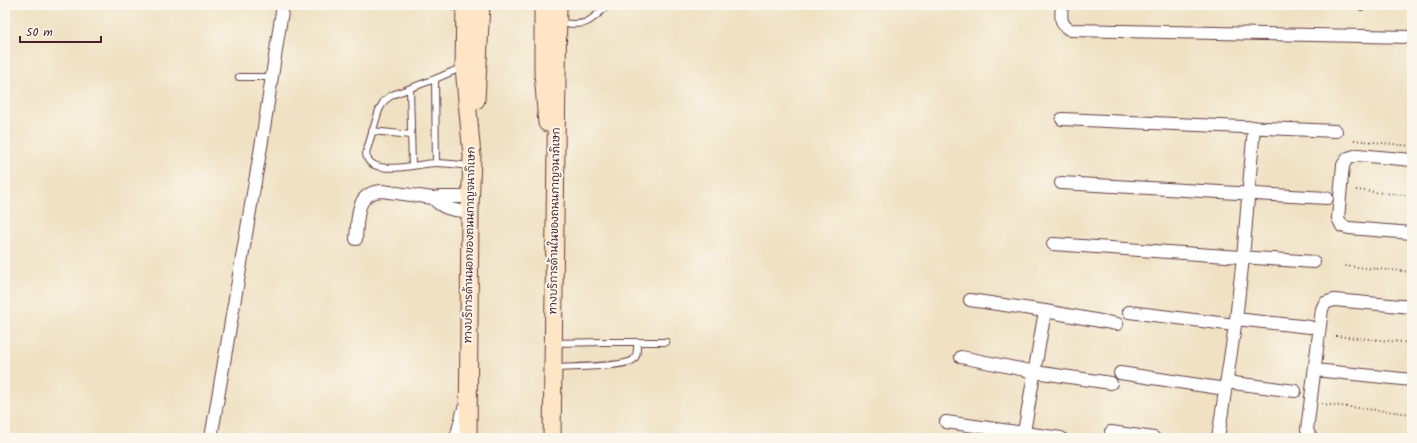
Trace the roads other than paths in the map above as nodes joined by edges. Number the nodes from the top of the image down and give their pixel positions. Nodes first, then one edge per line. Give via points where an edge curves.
1 (283, 5) edge
2 (465, 5) edge
3 (480, 5) edge
4 (543, 5) edge
5 (558, 5) edge
6 (608, 5) edge
7 (1062, 5) edge
8 (558, 23) junction
9 (1412, 37) edge
10 (464, 66) junction
11 (239, 77) dead end
12 (272, 77) junction
13 (435, 79) junction
14 (410, 89) junction
15 (1062, 119) dead end
16 (1254, 127) junction
17 (372, 131) junction
18 (1336, 131) dead end
19 (411, 135) junction
20 (1412, 160) edge
21 (472, 161) junction
22 (436, 163) junction
23 (412, 166) junction
24 (556, 177) junction
25 (1061, 183) dead end
26 (1248, 193) junction
27 (1327, 198) dead end
28 (470, 205) junction
29 (1412, 233) edge
30 (356, 239) dead end
31 (1053, 244) dead end
32 (1243, 258) junction
33 (1314, 262) dead end
34 (970, 300) dead end
35 (1412, 307) edge
36 (1045, 311) junction
37 (1130, 312) dead end
38 (1235, 322) junction
39 (1117, 324) dead end
40 (1310, 327) dead end
41 (637, 342) junction
42 (666, 342) dead end
43 (553, 344) junction
44 (961, 357) dead end
45 (553, 368) junction
46 (1315, 370) junction
47 (1035, 372) junction
48 (1120, 374) dead end
49 (1412, 380) edge
50 (1111, 383) dead end
51 (1226, 385) junction
52 (1295, 391) dead end
53 (468, 393) junction
54 (946, 422) dead end
55 (1111, 432) dead end
56 (1024, 435) edge
57 (211, 438) edge
58 (456, 438) edge
59 (468, 438) edge
60 (552, 438) edge
61 (558, 438) edge
62 (1061, 438) edge
63 (1154, 438) edge
64 (1218, 438) edge
65 (1312, 438) edge

1 - 12 street
2 - 10 main road, ทางบริการด้านนอกของถนนกาญจนาภิเษก
3 - 21 main road
4 - 24 main road via 546,118
5 - 8 main road, ทางบริการด้านในของถนนกาญจนาภิเษก
6 - 8 lane via 584,24
7 - 9 street via 1061,20 1066,28 1072,30
8 - 24 main road, ทางบริการด้านในของถนนกาญจนาภิเษก
10 - 13 lane
10 - 21 main road, ทางบริการด้านนอกของถนนกาญจนาภิเษก
11 - 12 lane
12 - 57 street
13 - 14 lane
13 - 22 lane
14 - 17 lane via 392,95 384,101
14 - 19 lane
15 - 16 street
16 - 18 street
16 - 26 street
17 - 19 lane
17 - 23 lane via 366,153 369,162 382,168
19 - 23 lane
20 - 29 street via 1358,155 1348,158 1343,165 1338,218 1342,226 1349,228
21 - 22 lane
21 - 28 main road, ทางบริการด้านนอกของถนนกาญจนาภิเษก
22 - 23 lane
24 - 43 main road, ทางบริการด้านในของถนนกาญจนาภิเษก
25 - 26 street
26 - 27 street
26 - 32 street
28 - 30 street via 444,208 433,198 374,191 362,200
28 - 53 main road, ทางบริการด้านนอกของถนนกาญจนาภิเษก
31 - 32 street
32 - 33 street
32 - 38 street
34 - 36 street
35 - 46 street via 1334,300 1325,302
36 - 39 street
36 - 47 street
37 - 38 street
38 - 40 street
38 - 51 street
41 - 42 lane
41 - 43 lane
41 - 45 lane via 636,356 628,362
43 - 45 main road, ทางบริการด้านในของถนนกาญจนาภิเษก
44 - 47 street
45 - 60 main road, ทางบริการด้านในของถนนกาญจนาภิเษก
46 - 49 street
46 - 65 street via 1307,430
47 - 50 street
47 - 56 street
48 - 51 street
51 - 52 street
51 - 64 street
53 - 58 street
53 - 59 main road, ทางบริการด้านนอกของถนนกาญจนาภิเษก
54 - 56 street
55 - 63 street
56 - 62 street
60 - 61 lane

